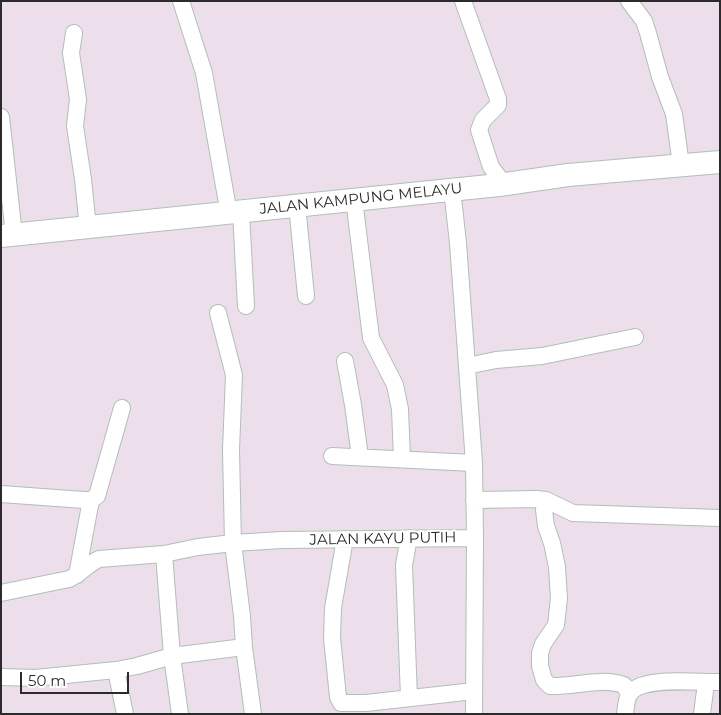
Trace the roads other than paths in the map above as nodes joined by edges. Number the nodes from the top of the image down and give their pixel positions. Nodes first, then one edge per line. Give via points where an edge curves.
1 (181, 1) edge
2 (463, 1) edge
3 (629, 1) edge
4 (74, 33) dead end
5 (1, 117) edge
6 (720, 162) edge
7 (680, 165) junction
8 (496, 185) junction
9 (452, 189) junction
10 (354, 199) junction
11 (297, 205) junction
12 (235, 213) junction
13 (88, 228) junction
14 (8, 236) edge
15 (306, 296) dead end
16 (246, 306) dead end
17 (218, 313) dead end
18 (635, 337) dead end
19 (344, 361) dead end
20 (467, 366) junction
21 (122, 408) dead end
22 (332, 456) dead end
23 (360, 457) junction
24 (402, 459) junction
25 (474, 462) junction
26 (1, 494) edge
27 (91, 500) junction
28 (474, 500) junction
29 (546, 500) junction
30 (720, 518) edge
31 (409, 538) junction
32 (475, 538) junction
33 (345, 539) junction
34 (233, 543) junction
35 (164, 554) junction
36 (77, 575) junction
37 (1, 593) edge
38 (244, 647) junction
39 (172, 656) junction
40 (116, 670) junction
41 (1, 676) edge
42 (703, 682) edge
43 (474, 691) junction
44 (629, 694) junction
45 (409, 698) junction
46 (392, 707) edge
47 (125, 714) edge
48 (180, 714) edge
49 (253, 714) edge
50 (474, 714) edge
51 (625, 714) edge
52 (702, 714) edge

1 - 12 street via 204,73
2 - 8 street via 498,99 498,105 483,120 479,130
3 - 7 street via 644,21 674,114
4 - 13 street via 70,53 78,99 75,126
5 - 14 street
6 - 7 main road, JALAN KAMPUNG MELAYU
7 - 8 main road, JALAN KAMPUNG MELAYU
8 - 9 main road, JALAN KAMPUNG MELAYU
9 - 10 main road, JALAN KAMPUNG MELAYU
9 - 20 street, JALAN KAYU PUTIH
10 - 11 main road, JALAN KAMPUNG MELAYU
10 - 24 street via 371,338 395,385 400,409
11 - 12 main road, JALAN KAMPUNG MELAYU
11 - 15 street
12 - 13 main road, JALAN KAMPUNG MELAYU
12 - 16 street
13 - 14 main road, JALAN KAMPUNG MELAYU
17 - 34 street via 234,375 230,450
18 - 20 street
19 - 23 street
20 - 25 street, JALAN KAYU PUTIH
21 - 27 street via 97,496
22 - 23 street
23 - 24 street
24 - 25 street
25 - 28 street, JALAN KAYU PUTIH
26 - 27 street
27 - 36 street
28 - 29 street
28 - 32 street, JALAN KAYU PUTIH
29 - 30 street via 573,514
29 - 44 street via 546,526 557,567 559,598 556,625 540,653 544,680 550,686 600,680 616,682 624,685
31 - 32 street, JALAN KAYU PUTIH
31 - 33 street, JALAN KAYU PUTIH
31 - 45 street via 404,565
32 - 43 street
33 - 34 street, JALAN KAYU PUTIH
33 - 46 street via 333,608 332,638 338,697 341,703
34 - 35 street, JALAN KAYU PUTIH
34 - 38 street
35 - 36 street, JALAN KAYU PUTIH via 99,559
35 - 39 street
36 - 37 street, JALAN KAYU PUTIH
38 - 39 street
38 - 49 street
39 - 40 street
39 - 48 street
40 - 41 street via 35,678
40 - 47 street
42 - 44 street via 648,682
42 - 52 street
43 - 45 street
43 - 50 street
44 - 51 street
45 - 46 street

